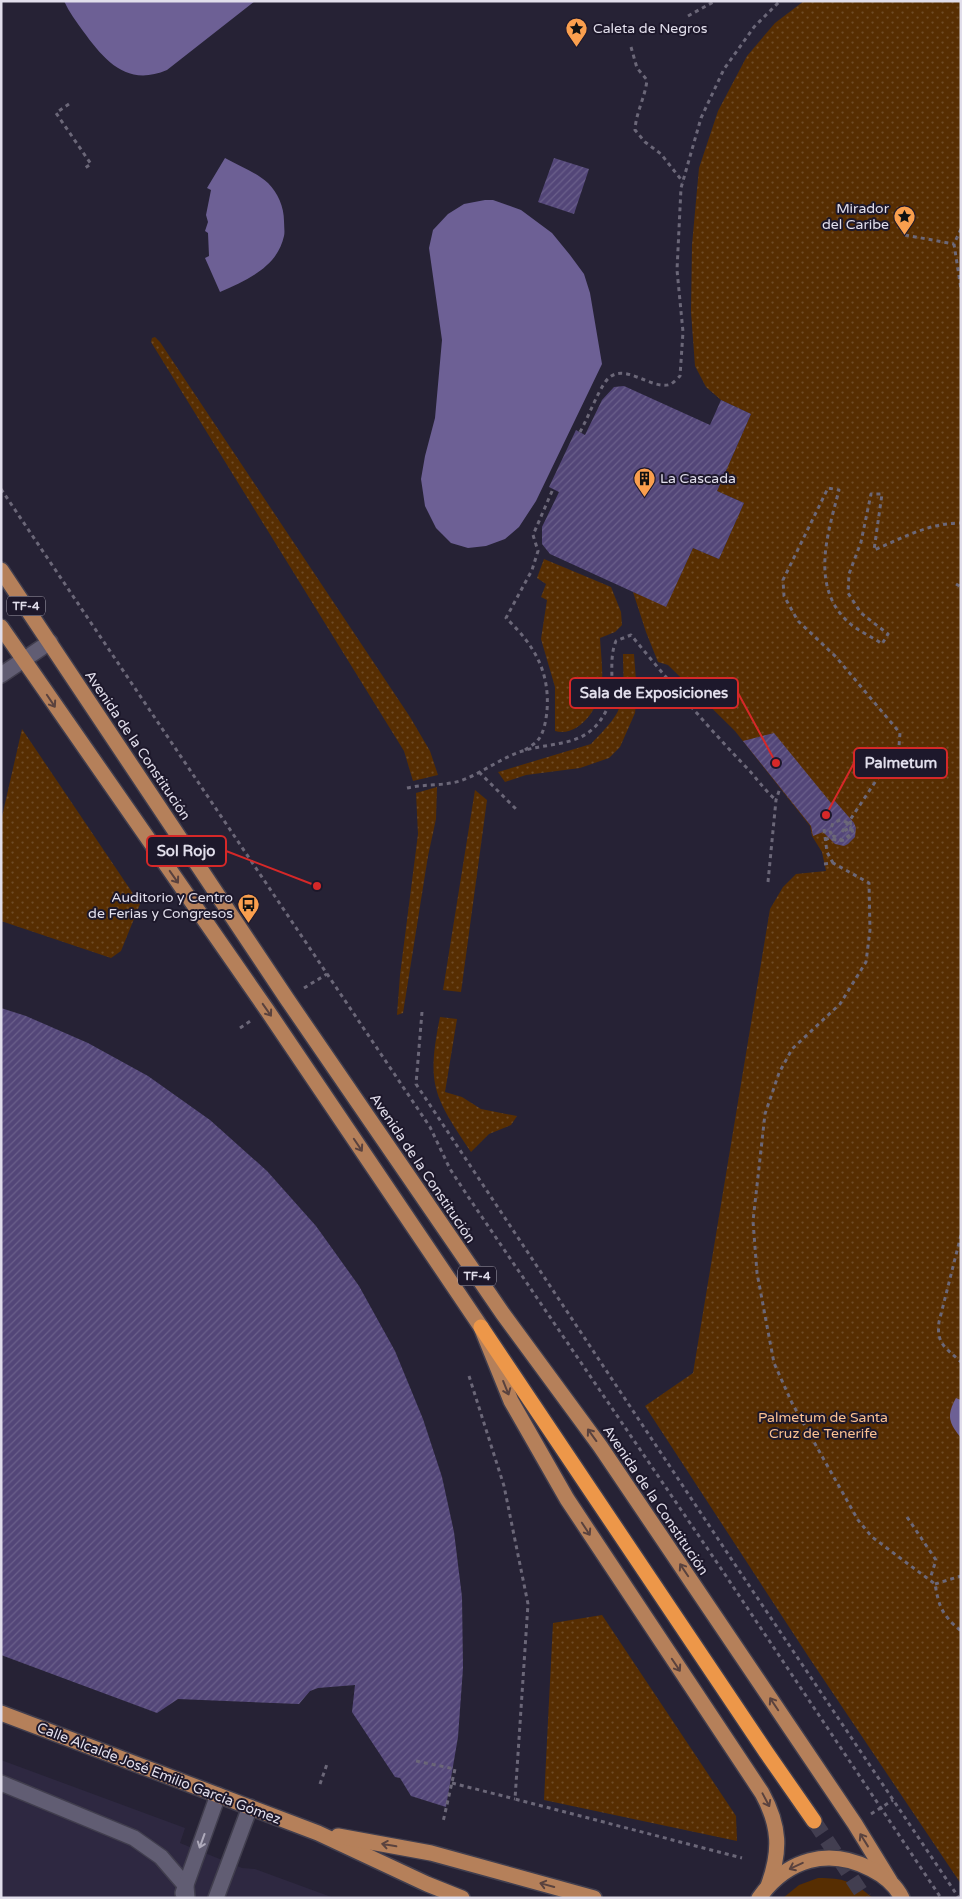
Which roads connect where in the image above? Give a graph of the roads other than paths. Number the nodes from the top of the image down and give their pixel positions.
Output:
1 (1, 570) edge
2 (1, 627) edge
3 (50, 642) junction
4 (24, 660) junction
5 (1, 675) edge
6 (481, 1327) junction
7 (1, 1713) edge
8 (1, 1783) edge
9 (218, 1795) junction
10 (250, 1807) junction
11 (814, 1821) tunnel mouth
12 (318, 1833) junction
13 (890, 1881) junction
14 (764, 1892) edge
15 (185, 1894) edge
16 (216, 1898) edge
17 (462, 1898) edge
18 (594, 1898) edge
19 (902, 1898) edge

1 - 3 main road, Avenida de la Constitución / TF-4
2 - 4 main road, TF-4
3 - 4 street
13 -> 3 main road, Avenida de la Constitución / TF-4
4 - 5 street
4 -> 6 main road, TF-4
6 - 11 highway, TF-4
6 -> 14 main road
7 - 9 main road, Calle Alcalde José Emilio García Gómez
8 - 15 street
9 - 10 main road, Calle Alcalde José Emilio García Gómez
9 -> 15 street
10 - 12 main road, Calle Alcalde José Emilio García Gómez
10 - 16 street
12 - 17 main road, Calle Alcalde José Emilio García Gómez
18 -> 12 main road, Calle Alcalde José Emilio García Gómez
13 -> 14 main road
13 - 19 main road, TF-4

